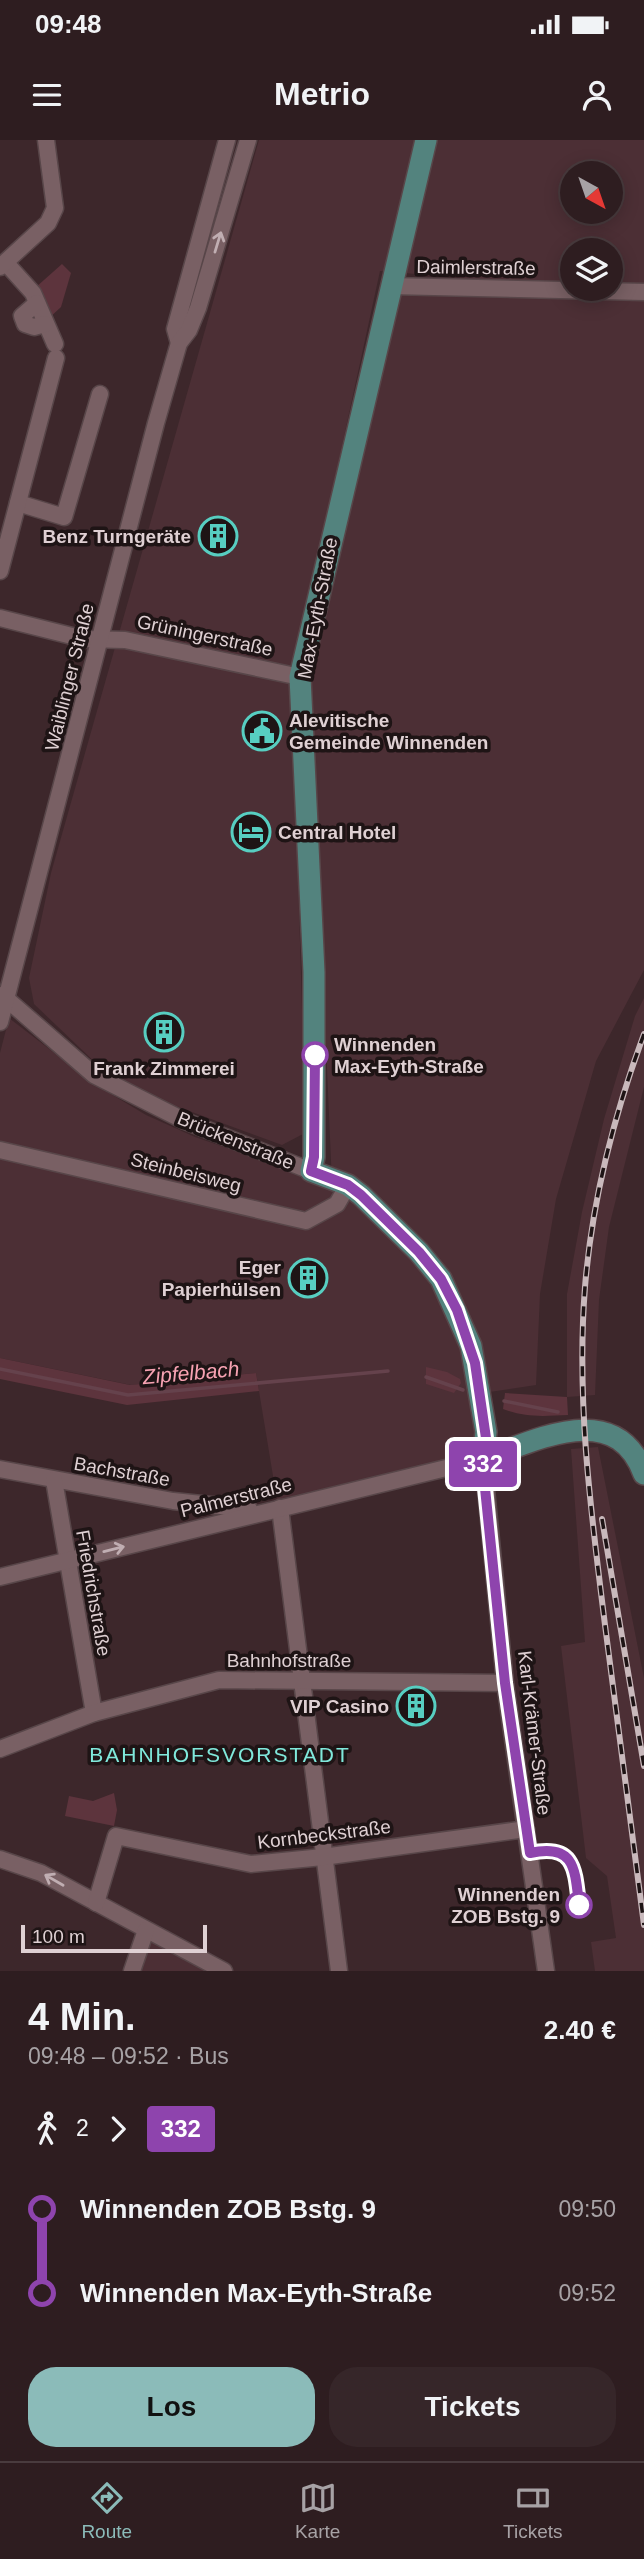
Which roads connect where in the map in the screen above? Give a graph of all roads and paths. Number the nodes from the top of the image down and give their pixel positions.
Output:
1 (46, 140) edge
2 (228, 140) edge
3 (248, 140) edge
4 (426, 140) edge
5 (3, 265) edge
6 (390, 286) junction
7 (644, 292) edge
8 (178, 343) junction
9 (100, 394) dead end
10 (18, 503) junction
11 (0, 572) edge
12 (0, 618) edge
13 (100, 640) junction
14 (300, 677) junction
15 (3, 996) edge
16 (0, 1022) edge
17 (0, 1150) edge
18 (311, 1171) junction
19 (348, 1185) junction
20 (482, 1459) junction
21 (0, 1469) edge
22 (644, 1474) edge
23 (54, 1480) junction
24 (280, 1508) junction
25 (66, 1560) junction
26 (0, 1577) edge
27 (301, 1682) junction
28 (505, 1683) junction
29 (94, 1713) junction
30 (0, 1749) edge
31 (526, 1829) junction
32 (323, 1857) junction
33 (0, 1859) edge
34 (96, 1903) junction
35 (146, 1930) junction
36 (132, 1971) edge
37 (224, 1971) edge
38 (339, 1971) edge
39 (546, 1971) edge

1 - 5 street
2 - 8 street, Waiblinger Straße
8 -> 3 street, Waiblinger Straße
4 - 6 main road, Max-Eyth-Straße
5 - 10 street
6 - 7 street, Daimlerstraße
6 - 14 main road, Max-Eyth-Straße
8 - 13 street, Waiblinger Straße
9 - 10 street
10 - 11 street
12 - 13 street, Grüningerstraße
13 - 14 street, Grüningerstraße
13 - 15 street, Waiblinger Straße
14 - 18 main road, Max-Eyth-Straße
15 - 16 street, Waiblinger Straße
15 - 18 street, Brückenstraße
17 - 19 street, Steinbeisweg
18 - 19 main road, Brückenstraße
19 - 20 main road, Brückenstraße
20 - 22 main road
20 - 24 street, Palmerstraße
20 - 28 street, Karl-Krämer-Straße
21 - 23 street, Bachstraße
23 - 24 street, Bachstraße
23 - 25 street, Friedrichstraße
25 -> 24 street, Palmerstraße
24 - 27 street
25 - 26 street, Palmerstraße
25 - 29 street, Friedrichstraße
27 - 28 street, Bahnhofstraße
27 - 29 street, Bahnhofstraße
27 - 32 street
28 - 31 street, Karl-Krämer-Straße
29 - 30 street, Bahnhofstraße
31 - 32 street, Kornbeckstraße
31 - 39 street, Karl-Krämer-Straße
32 - 34 street, Kornbeckstraße
32 - 38 street
34 -> 33 street
34 - 35 street
35 - 36 street
35 - 37 street

